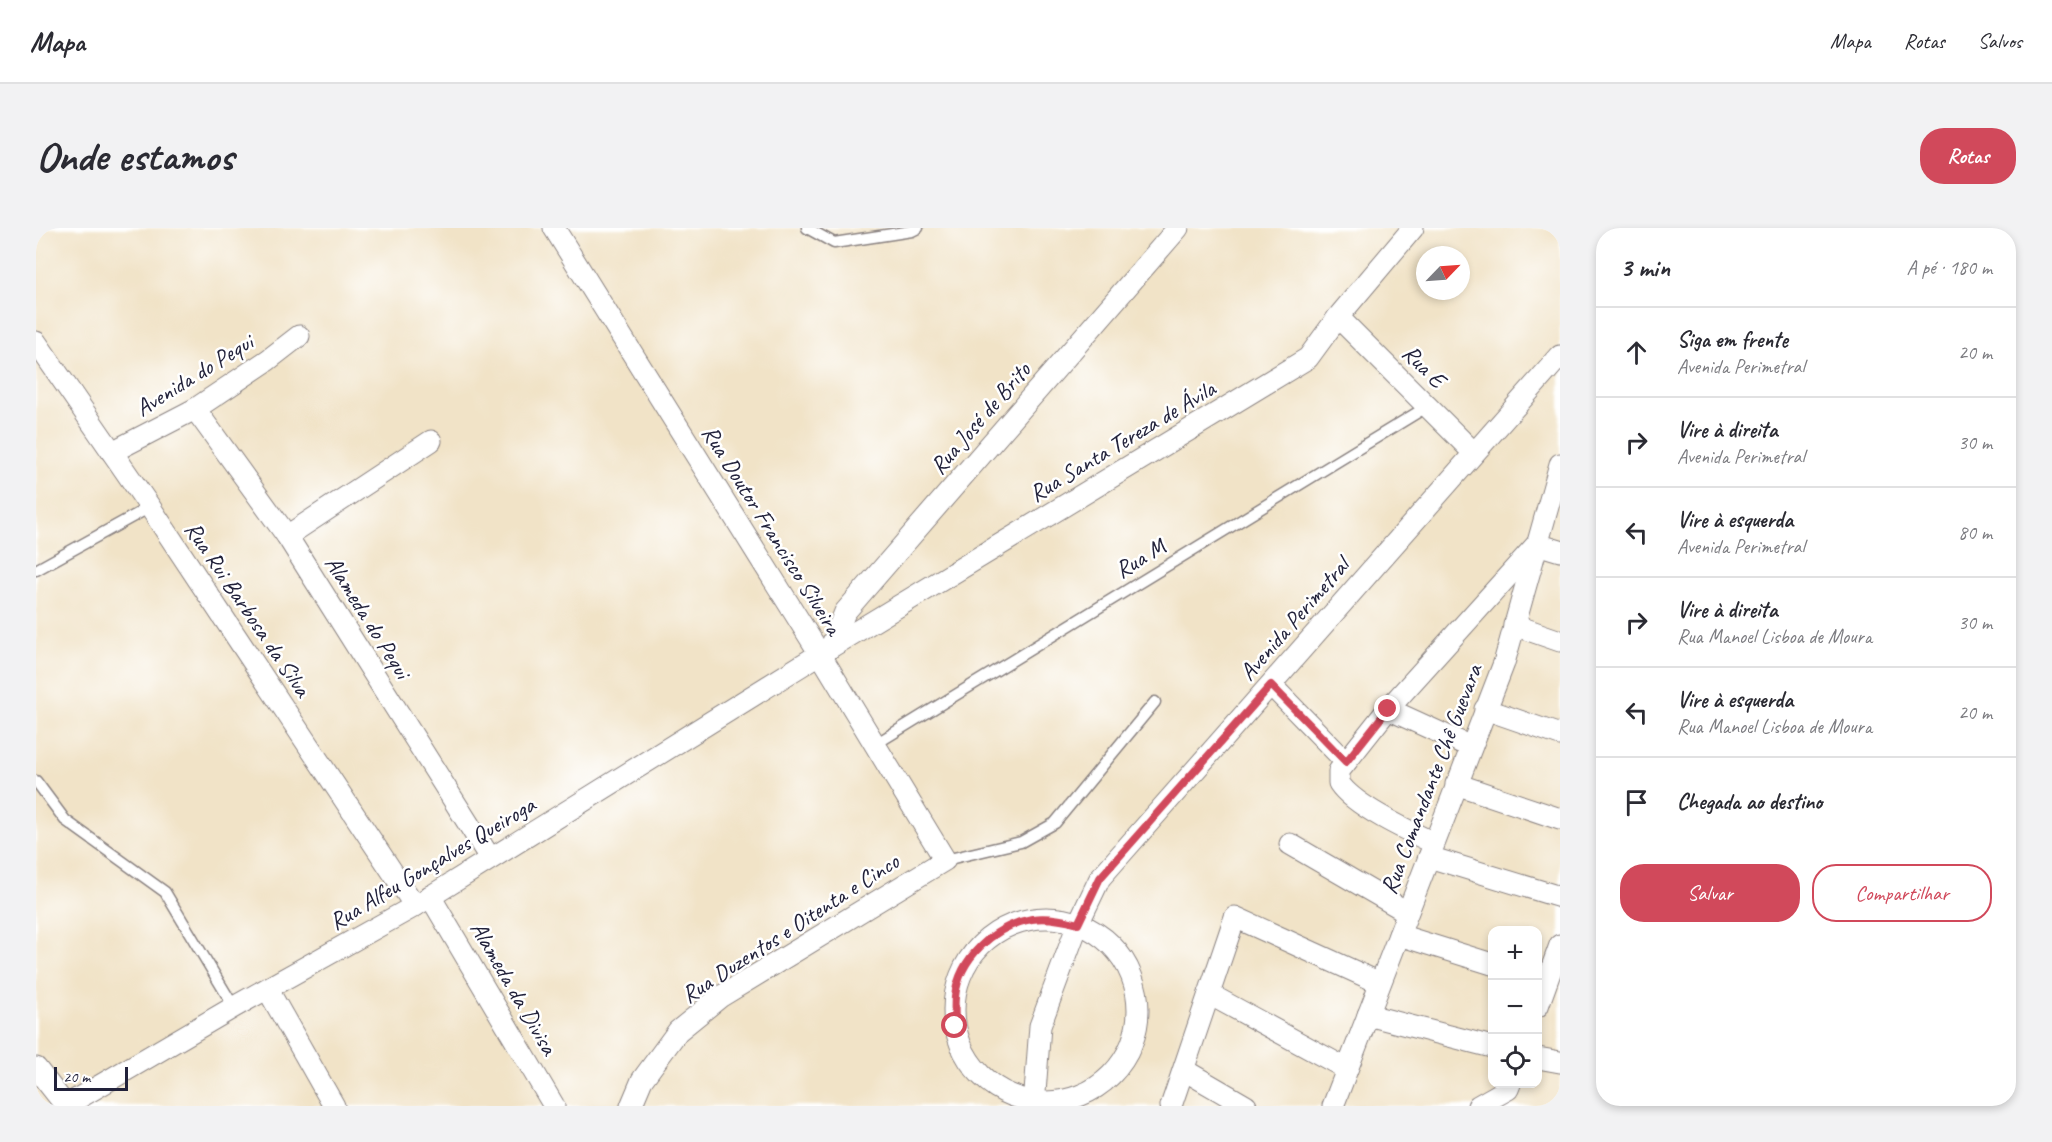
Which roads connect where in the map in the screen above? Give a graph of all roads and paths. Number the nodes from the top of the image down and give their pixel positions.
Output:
1 (554, 228) edge
2 (807, 228) edge
3 (918, 228) edge
4 (1178, 228) edge
5 (1413, 228) edge
6 (1338, 317) junction
7 (299, 336) dead end
8 (36, 342) edge
9 (1560, 356) edge
10 (1428, 406) junction
11 (195, 409) junction
12 (431, 441) dead end
13 (112, 452) junction
14 (1473, 453) junction
15 (1560, 464) edge
16 (150, 507) junction
17 (287, 536) junction
18 (1537, 544) junction
19 (1560, 551) edge
20 (36, 570) edge
21 (1514, 625) junction
22 (1560, 641) edge
23 (825, 651) junction
24 (1271, 685) junction
25 (1155, 702) dead end
26 (1388, 709) junction
27 (1485, 709) junction
28 (1560, 735) edge
29 (874, 745) junction
30 (1471, 747) junction
31 (1342, 769) junction
32 (36, 781) edge
33 (1456, 784) junction
34 (1560, 819) edge
35 (1290, 844) dead end
36 (1431, 850) junction
37 (490, 858) junction
38 (945, 860) junction
39 (1560, 897) edge
40 (423, 901) junction
41 (1407, 912) junction
42 (1078, 924) junction
43 (1399, 935) junction
44 (1560, 945) edge
45 (1488, 963) edge
46 (1542, 980) edge
47 (1380, 983) junction
48 (268, 990) junction
49 (1209, 994) junction
50 (234, 1007) junction
51 (1368, 1015) junction
52 (1488, 1046) edge
53 (1542, 1059) edge
54 (1560, 1062) edge
55 (36, 1068) edge
56 (1347, 1069) junction
57 (1184, 1070) junction
58 (1508, 1088) edge
59 (1034, 1104) edge
60 (66, 1106) edge
61 (334, 1106) edge
62 (554, 1106) edge
63 (631, 1106) edge
64 (1171, 1106) edge
65 (1246, 1106) edge
66 (1333, 1106) edge
67 (1478, 1106) edge

1 - 23 street, Rua Doutor Francisco Silveira
2 - 3 lane
4 - 23 street, Rua José de Brito
5 - 6 street, Rua Santa Tereza de Ávila
6 - 10 street, Rua E
6 - 23 street, Rua Santa Tereza de Ávila
7 - 11 street, Avenida do Pequi
8 - 13 street, Rua Rui Barbosa da Silva
9 - 14 street, Avenida Perimetral
10 - 14 street, Rua E
10 - 29 lane, Rua M
11 - 13 street, Avenida do Pequi
11 - 17 street, Alameda do Pequi
12 - 17 street
13 - 16 street, Rua Rui Barbosa da Silva
14 - 24 street, Avenida Perimetral
15 - 18 street, Rua Comandante Chê Guevara
16 - 20 lane
16 - 40 street, Rua Rui Barbosa da Silva
17 - 37 street, Alameda do Pequi
18 - 19 street
18 - 21 street, Rua Comandante Chê Guevara
18 - 26 street
21 - 22 street
21 - 27 street, Rua Comandante Chê Guevara
23 - 29 street, Rua Doutor Francisco Silveira
23 - 37 street, Rua Alfeu Gonçalves Queiroga
24 - 31 street
24 - 42 street, Avenida Perimetral
25 - 38 lane
26 - 30 street
26 - 31 street
27 - 28 street
27 - 30 street, Rua Comandante Chê Guevara
29 - 38 street, Rua Doutor Francisco Silveira
30 - 33 street, Rua Comandante Chê Guevara
31 - 36 street
32 - 50 lane
33 - 34 street
33 - 36 street, Rua Comandante Chê Guevara
35 - 41 street
36 - 39 street
36 - 41 street, Rua Comandante Chê Guevara
37 - 40 street, Rua Alfeu Gonçalves Queiroga
38 - 63 street, Rua Duzentos e Oitenta e Cinco
40 - 48 street, Rua Alfeu Gonçalves Queiroga
40 - 62 street, Alameda da Divisa
41 - 43 street, Rua Comandante Chê Guevara
42 - 59 street, Avenida Perimetral
42 - 59 street
42 - 59 street
43 - 45 street
43 - 47 street, Rua Comandante Chê Guevara
44 - 46 street
47 - 49 street
47 - 51 street, Rua Comandante Chê Guevara
48 - 50 street, Rua Alfeu Gonçalves Queiroga
48 - 61 street
49 - 56 street
49 - 57 street
50 - 60 street, Rua Alfeu Gonçalves Queiroga
51 - 52 street
51 - 56 street, Rua Comandante Chê Guevara
53 - 54 street
55 - 60 street
56 - 66 street, Rua Comandante Chê Guevara
57 - 64 street
57 - 65 street
58 - 67 street

